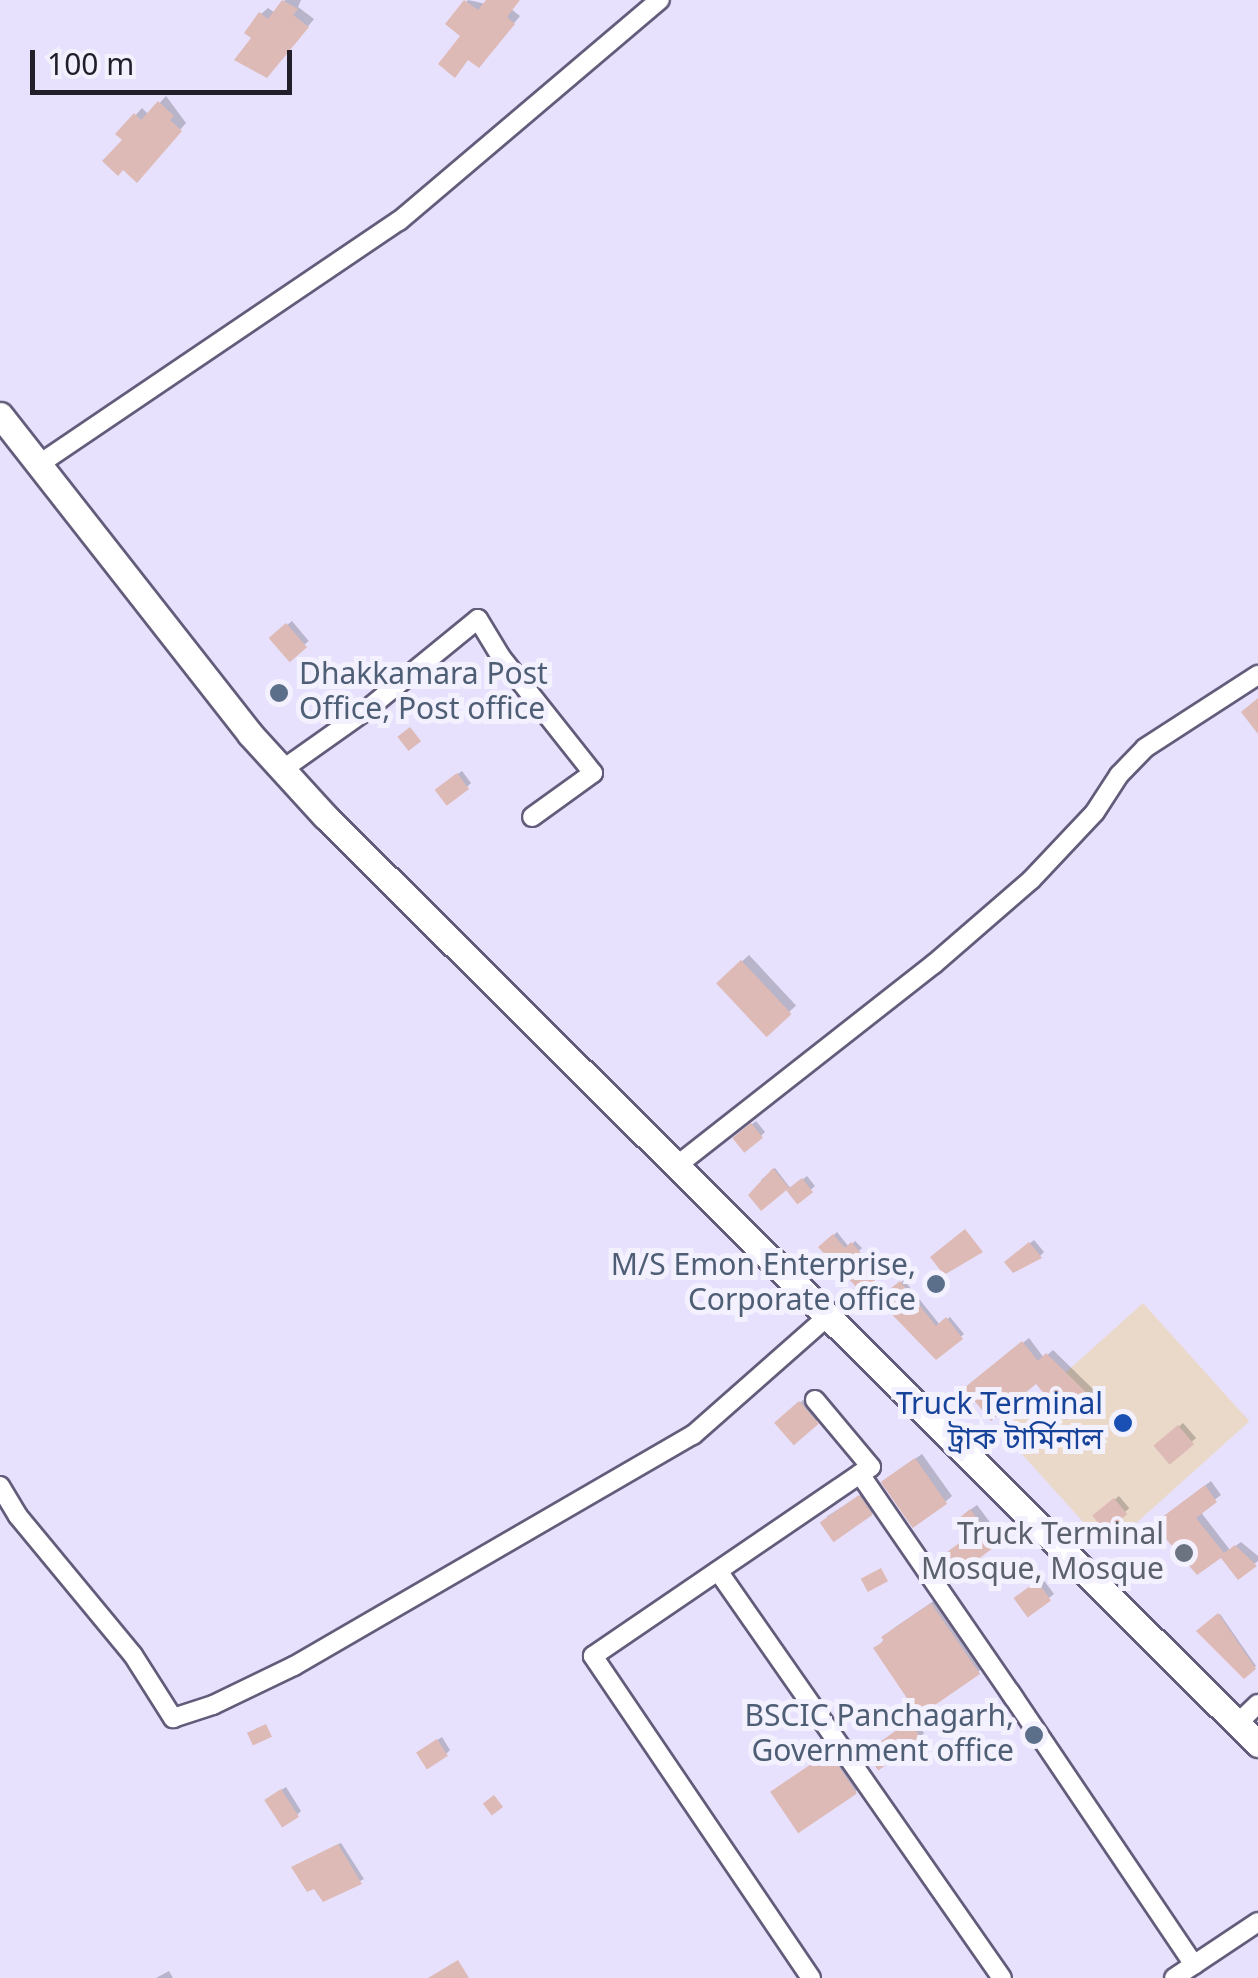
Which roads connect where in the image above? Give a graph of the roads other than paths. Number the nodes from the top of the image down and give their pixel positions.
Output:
1 (660, 0) edge
2 (0, 415) edge
3 (38, 465) junction
4 (1258, 675) edge
5 (282, 770) junction
6 (532, 817) dead end
7 (675, 1167) junction
8 (827, 1317) junction
9 (815, 1400) dead end
10 (860, 1474) junction
11 (0, 1486) edge
12 (718, 1571) junction
13 (1258, 1704) edge
14 (1237, 1724) junction
15 (1258, 1744) edge
16 (1258, 1922) edge
17 (1194, 1964) junction
18 (812, 1978) edge
19 (1002, 1978) edge
20 (1174, 1978) edge

1 - 3 street
2 - 3 highway
3 - 5 highway
4 - 7 street
5 - 6 street
5 - 7 highway
7 - 8 highway
8 - 11 street
8 - 14 highway
9 - 10 street
10 - 12 street
10 - 17 street
12 - 18 street
12 - 19 street
13 - 14 street
14 - 15 highway
16 - 17 street
17 - 20 street

